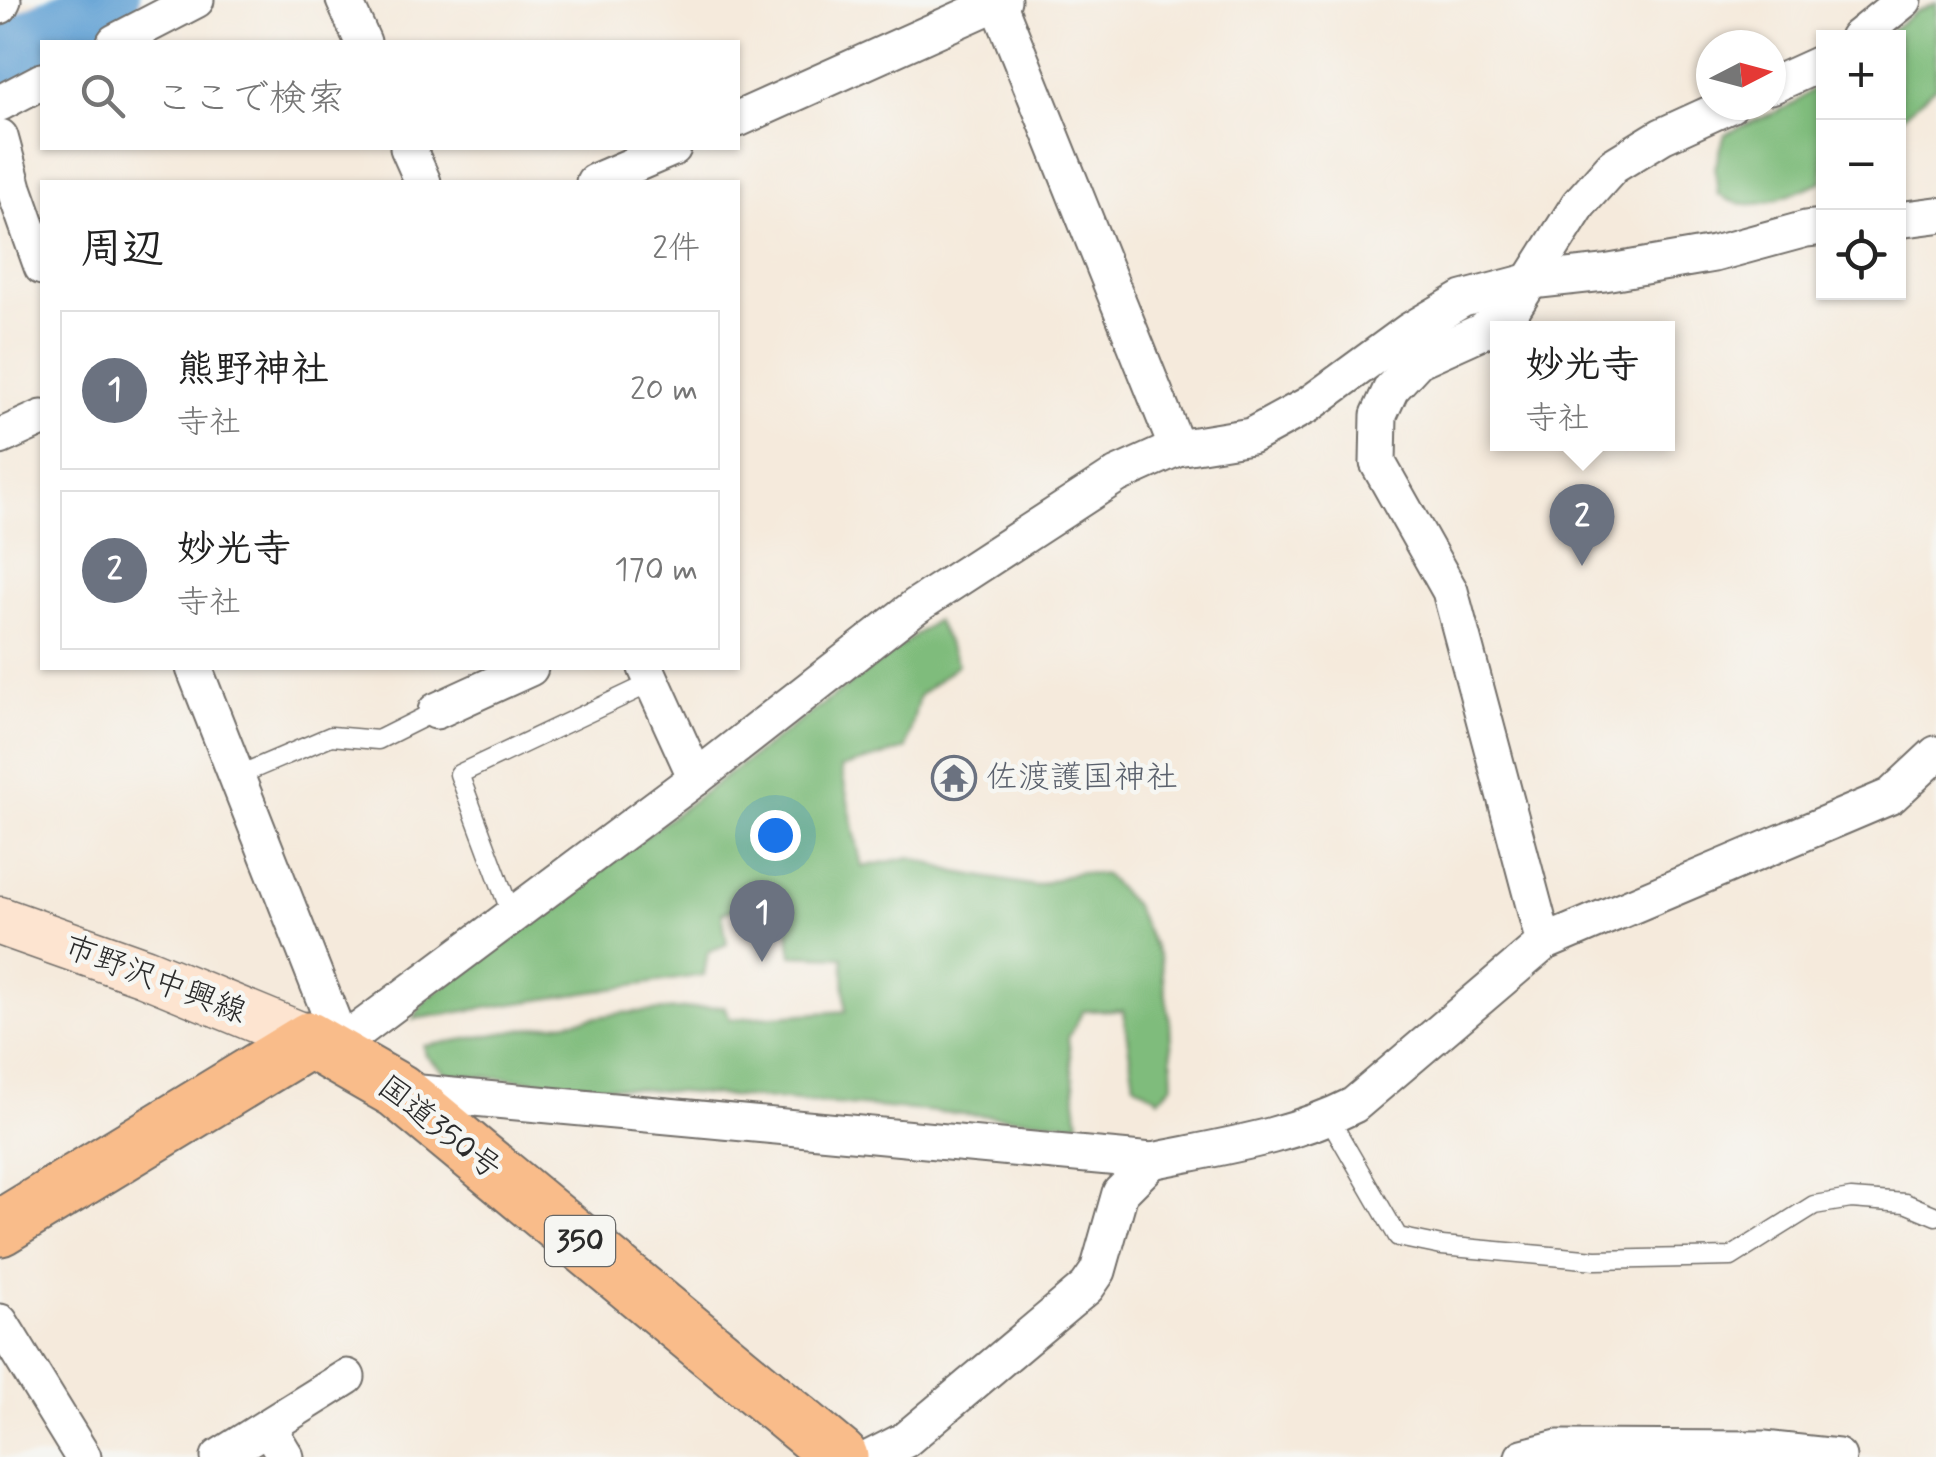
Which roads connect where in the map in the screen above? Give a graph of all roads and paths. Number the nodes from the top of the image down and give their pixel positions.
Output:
1 (196, 0) edge
2 (344, 0) edge
3 (1904, 0) edge
4 (999, 1) edge
5 (1867, 30) edge
6 (120, 40) edge
7 (362, 40) edge
8 (1816, 66) edge
9 (1786, 79) edge
10 (40, 82) edge
11 (0, 103) edge
12 (740, 117) edge
13 (1697, 120) edge
14 (0, 137) edge
15 (409, 150) edge
16 (667, 150) edge
17 (422, 180) edge
18 (599, 180) edge
19 (1936, 216) edge
20 (1906, 219) edge
21 (1816, 229) edge
22 (40, 260) edge
23 (1530, 282) junction
24 (1498, 321) edge
25 (1490, 326) edge
26 (40, 419) edge
27 (0, 437) edge
28 (1178, 448) junction
29 (195, 670) edge
30 (526, 670) edge
31 (650, 675) edge
32 (436, 711) joint
33 (1936, 754) edge
34 (237, 776) junction
35 (696, 778) junction
36 (512, 916) junction
37 (0, 921) edge
38 (1544, 943) junction
39 (309, 1040) junction
40 (398, 1091) junction
41 (1329, 1118) junction
42 (1152, 1161) junction
43 (1936, 1216) edge
44 (0, 1228) edge
45 (0, 1322) edge
46 (347, 1377) dead end
47 (268, 1427) junction
48 (83, 1457) edge
49 (220, 1457) edge
50 (286, 1457) edge
51 (840, 1457) edge
52 (872, 1457) edge
53 (1523, 1457) edge
54 (1838, 1457) edge

1 - 6 street
2 - 7 street
3 - 5 street
4 - 12 street
4 - 28 street
8 - 9 street
10 - 11 street
13 - 23 street
14 - 22 street
15 - 17 street
16 - 18 street
19 - 20 street
21 - 23 street
23 - 24 street
23 - 28 street
25 - 38 street
26 - 27 street
28 - 35 street
29 - 34 street
30 - 32 street
31 - 35 street
31 - 36 lane
32 - 34 lane
33 - 38 street
34 - 39 street
35 - 36 street
36 - 39 street
37 - 39 main road, 市野沢中興線
38 - 41 street
39 - 40 highway, 国道350号 / 350
39 - 44 highway
40 - 42 street
40 - 51 highway, 国道350号 / 350
41 - 42 street
41 - 43 lane
42 - 52 street
45 - 48 street
46 - 47 street
47 - 49 street
47 - 50 street
53 - 54 street

